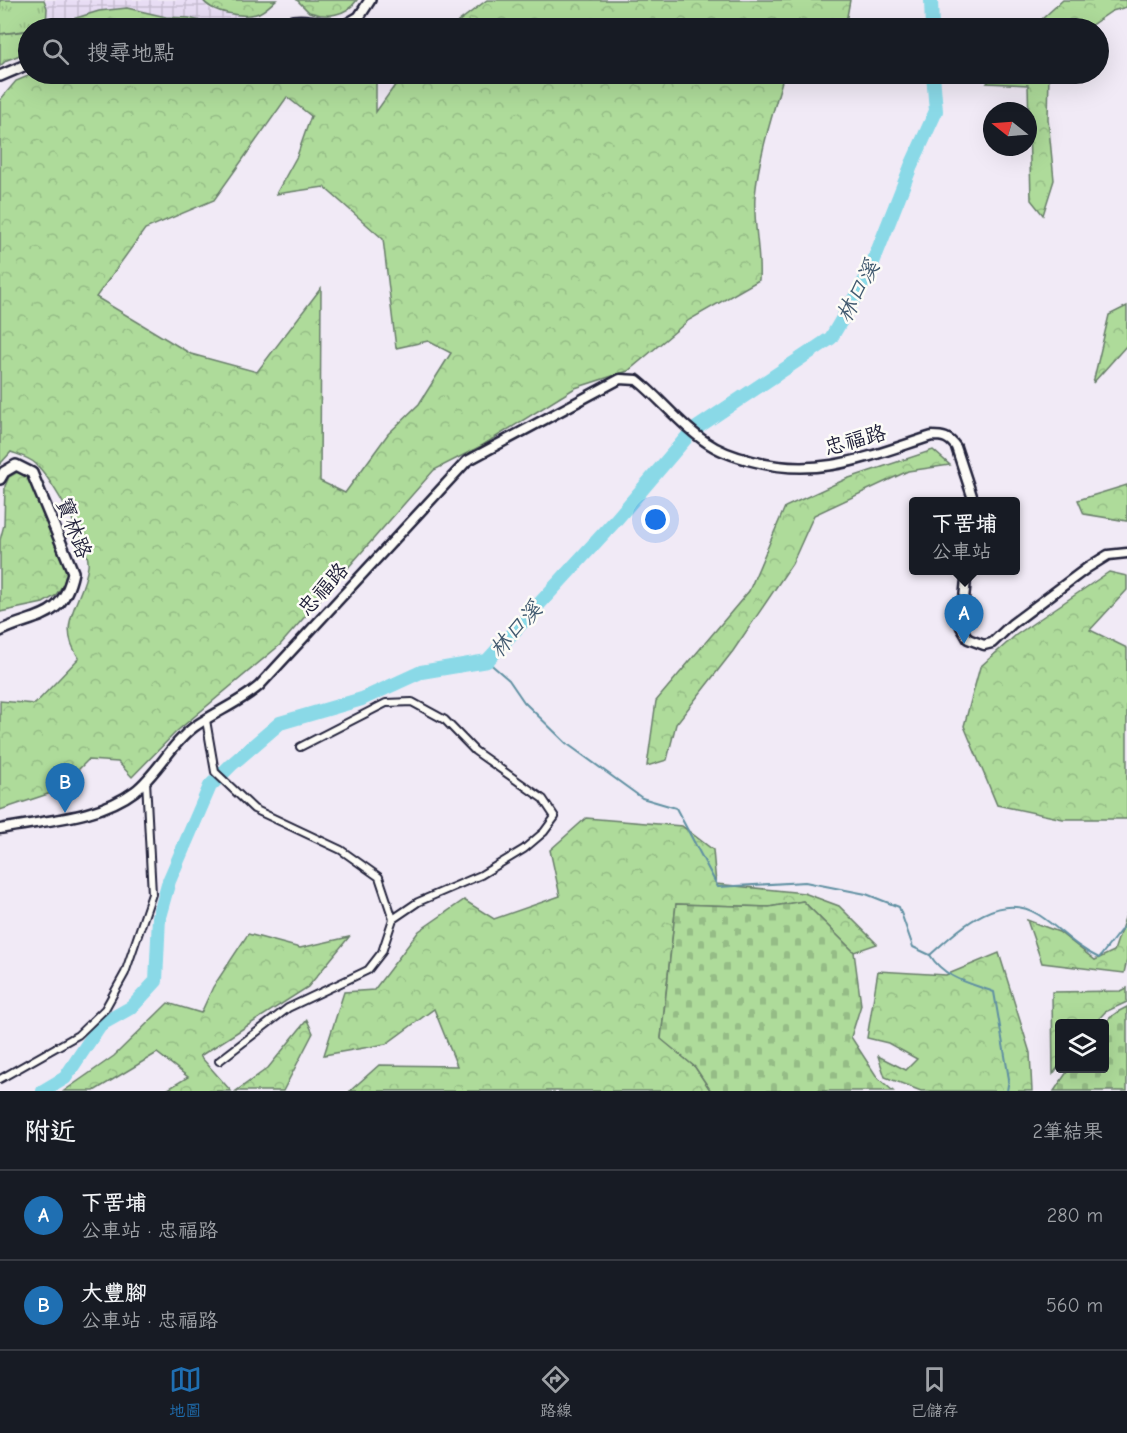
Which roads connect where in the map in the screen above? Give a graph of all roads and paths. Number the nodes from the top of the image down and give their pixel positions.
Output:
1 (370, 0) edge
2 (358, 18) edge
3 (18, 68) edge
4 (0, 76) edge
5 (0, 479) edge
6 (973, 497) edge
7 (1127, 553) edge
8 (966, 575) edge
9 (0, 631) edge
10 (206, 720) junction
11 (300, 747) dead end
12 (146, 780) junction
13 (0, 830) edge
14 (393, 919) junction
15 (219, 1061) dead end
16 (0, 1079) edge

1 - 2 main road
3 - 4 main road
5 - 9 main road, 寶林路
6 - 10 street, 忠福路
7 - 8 street
10 - 12 street, 忠福路
10 - 14 street
11 - 14 street
12 - 13 street, 忠福路
12 - 16 street
14 - 15 street

